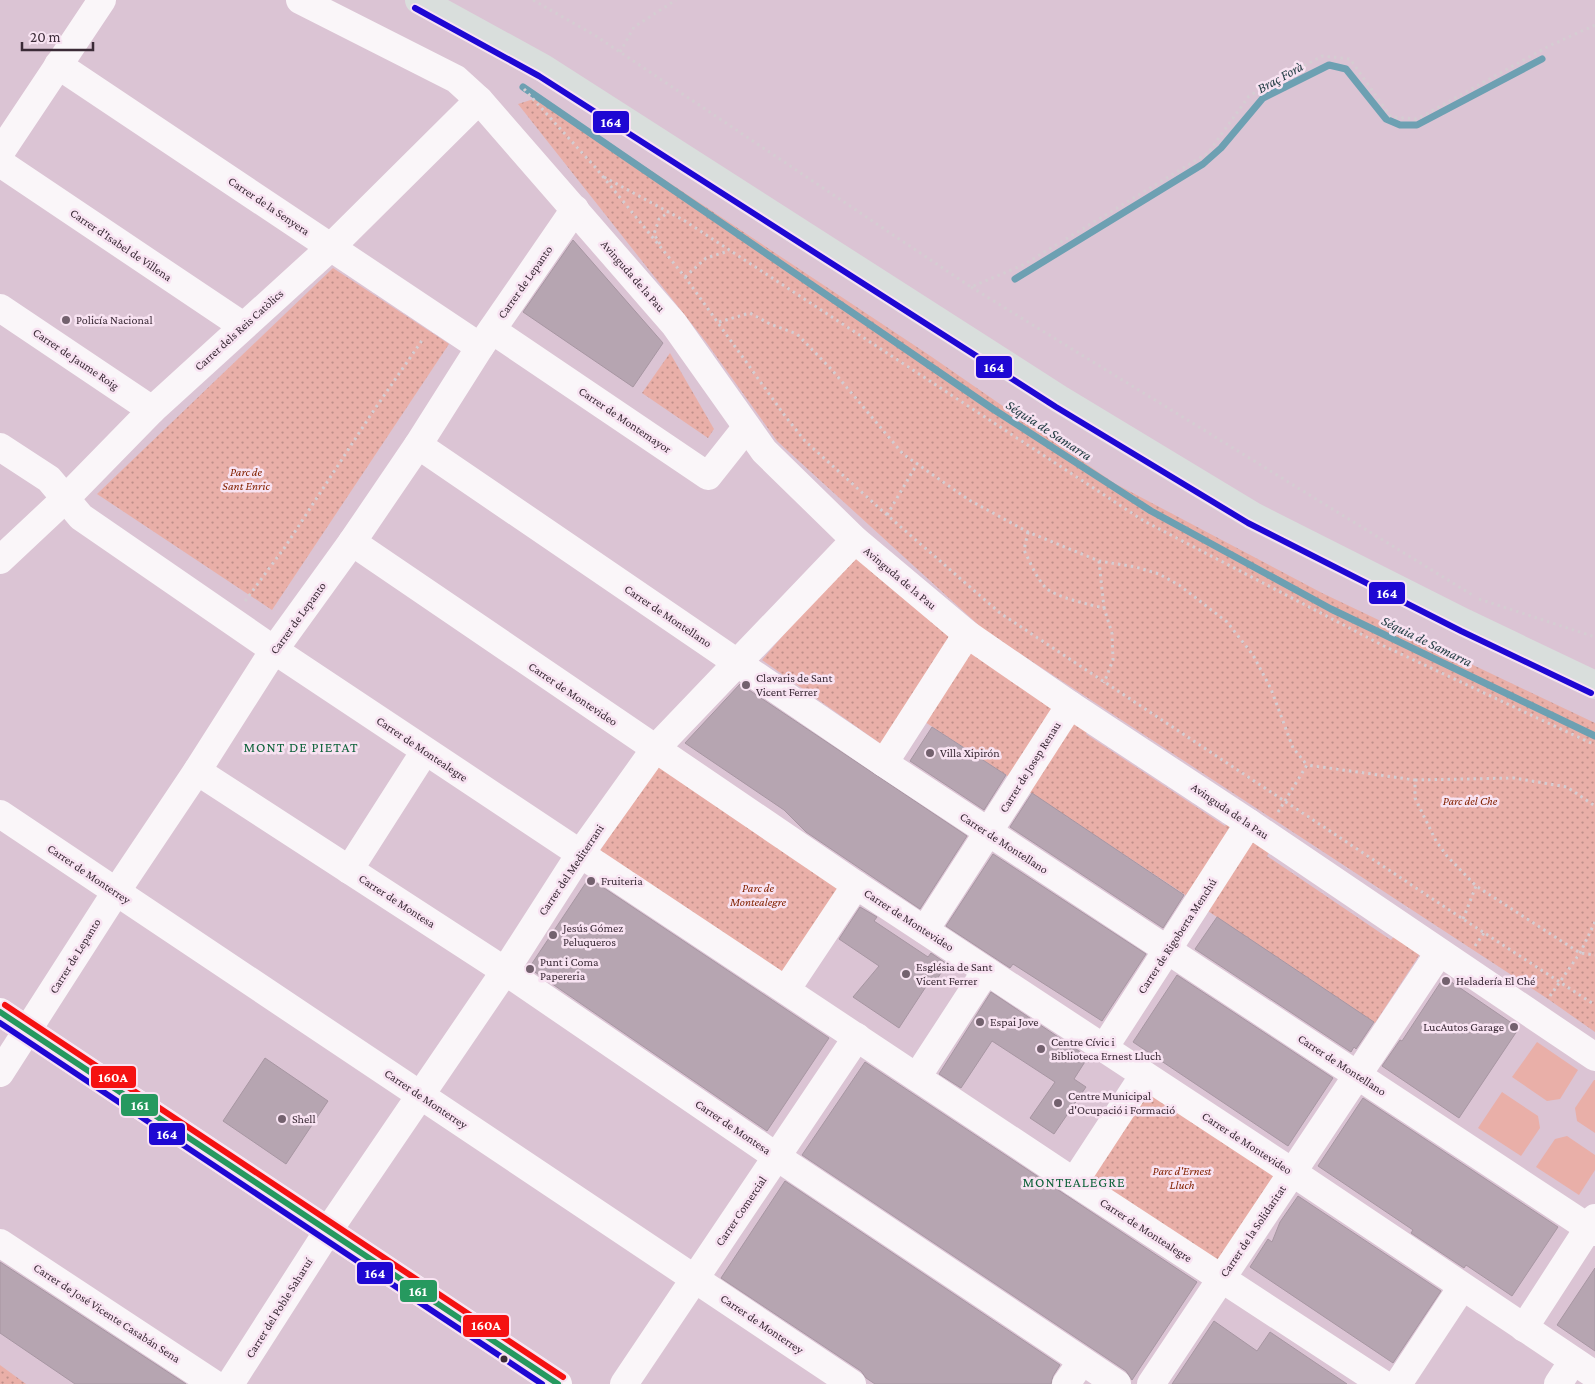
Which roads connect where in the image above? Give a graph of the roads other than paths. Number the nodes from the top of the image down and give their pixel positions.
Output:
1 (102, 0) edge
2 (300, 0) edge
3 (419, 0) edge
4 (58, 65) junction
5 (479, 100) junction
6 (0, 153) edge
7 (0, 163) edge
8 (575, 209) junction
9 (331, 247) junction
10 (0, 308) edge
11 (243, 326) junction
12 (486, 338) junction
13 (152, 410) junction
14 (746, 428) junction
15 (418, 445) junction
16 (0, 447) edge
17 (65, 498) junction
18 (855, 540) junction
19 (352, 542) junction
20 (0, 560) edge
21 (967, 634) junction
22 (274, 650) junction
23 (738, 664) junction
24 (1595, 685) edge
25 (1070, 704) junction
26 (655, 750) junction
27 (425, 751) junction
28 (884, 764) junction
29 (197, 771) junction
30 (0, 814) edge
31 (1257, 829) junction
32 (988, 833) junction
33 (580, 854) junction
34 (348, 870) junction
35 (856, 885) junction
36 (116, 892) junction
37 (925, 930) junction
38 (1168, 950) junction
39 (1439, 953) junction
40 (505, 971) junction
41 (986, 971) junction
42 (786, 990) junction
43 (0, 1012) edge
44 (28, 1031) junction
45 (857, 1037) junction
46 (1104, 1048) junction
47 (1595, 1057) edge
48 (0, 1073) edge
49 (1144, 1075) junction
50 (1358, 1076) junction
51 (917, 1077) junction
52 (421, 1095) junction
53 (777, 1157) junction
54 (1292, 1172) junction
55 (1074, 1182) junction
56 (1593, 1226) edge
57 (328, 1231) junction
58 (0, 1243) edge
59 (695, 1279) junction
60 (1221, 1279) junction
61 (1462, 1287) junction
62 (1524, 1328) junction
63 (1082, 1360) junction
64 (1584, 1368) edge
65 (214, 1384) edge
66 (230, 1384) edge
67 (558, 1384) edge
68 (624, 1384) edge
69 (852, 1384) edge
70 (1066, 1384) edge
71 (1117, 1384) edge
72 (1151, 1384) edge
73 (1383, 1384) edge
74 (1398, 1384) edge
75 (1558, 1384) edge

1 - 4 street
2 - 5 street, Avinguda de la Pau
3 - 24 main road
4 - 6 street
4 - 9 street, Carrer de la Senyera
5 - 8 street, Avinguda de la Pau
5 - 9 street, Carrer dels Reis Catòlics
7 - 11 street, Carrer d'Isabel de Villena
8 - 12 street, Carrer de Lepanto
8 - 14 street, Avinguda de la Pau
9 - 11 street, Carrer dels Reis Catòlics
9 - 12 street, Carrer de la Senyera
10 - 13 street, Carrer de Jaume Roig
11 - 13 street, Carrer dels Reis Catòlics
12 - 14 street, Carrer de Montemayor
12 - 15 street, Carrer de Lepanto
13 - 17 street, Carrer dels Reis Catòlics
14 - 18 street, Avinguda de la Pau
15 - 19 street, Carrer de Lepanto
15 - 23 street, Carrer de Montellano
16 - 17 street, Carrer de Montealegre
17 - 20 street, Carrer dels Reis Catòlics
17 - 22 street, Carrer de Montealegre
18 - 21 street, Avinguda de la Pau
18 - 23 street, Carrer del Mediterrani
19 - 22 street, Carrer de Lepanto
19 - 26 street, Carrer de Montevideo
21 - 25 street, Avinguda de la Pau
21 - 28 street
22 - 27 street, Carrer de Montealegre
22 - 29 street, Carrer de Lepanto
23 - 26 street, Carrer del Mediterrani
23 - 28 street, Carrer de Montellano
25 - 31 street, Avinguda de la Pau
25 - 32 street, Carrer de Josep Renau
26 - 33 street, Carrer del Mediterrani
26 - 35 street, Carrer de Montevideo
27 - 33 street, Carrer de Montealegre
27 - 34 street, Carrer de Montesa
28 - 32 street, Carrer de Montellano
29 - 34 street, Carrer de Montesa
29 - 36 street, Carrer de Lepanto
30 - 36 street, Carrer de Monterrey
31 - 38 street, Carrer de Rigoberta Menchú
31 - 39 street, Avinguda de la Pau
32 - 37 street, Carrer de Josep Renau
32 - 38 street, Carrer de Montellano
33 - 40 street, Carrer del Mediterrani
33 - 42 street, Carrer de Montealegre
34 - 40 street, Carrer de Montesa
35 - 37 street, Carrer de Montevideo
35 - 42 street
36 - 44 street, Carrer de Lepanto
36 - 52 street, Carrer de Monterrey
37 - 41 street, Carrer de Montevideo
38 - 46 street, Carrer de Rigoberta Menchú
38 - 50 street, Carrer de Montellano
39 - 47 street, Avinguda de la Pau
39 - 50 street, Carrer de la Solidaritat
40 - 52 street, Carrer del Mediterrani
40 - 53 street, Carrer de Montesa
41 - 46 street, Carrer de Montevideo
41 - 51 street
42 - 45 street, Carrer de Montealegre
43 - 44 street
44 - 48 street, Carrer de Lepanto
44 - 57 street
45 - 51 street, Carrer de Montealegre
45 - 53 street, Carrer Comercial
46 - 49 street, Carrer de Montevideo
49 - 54 street, Carrer de Montevideo
49 - 55 street
50 - 54 street, Carrer de la Solidaritat
50 - 56 street, Carrer de Montellano
51 - 55 street, Carrer de Montealegre
52 - 57 street, Carrer del Mediterrani
52 - 59 street, Carrer de Monterrey
53 - 59 street, Carrer Comercial
53 - 63 street, Carrer de Montesa
54 - 60 street, Carrer de la Solidaritat
54 - 61 street, Carrer de Montevideo
55 - 60 street, Carrer de Montealegre
56 - 62 street
57 - 66 street, Carrer del Poble Saharuí
57 - 67 street
58 - 65 street, Carrer de José Vicente Casabán Sena
59 - 68 street, Carrer Comercial
59 - 69 street, Carrer de Monterrey
60 - 72 street, Carrer de la Solidaritat
60 - 73 street, Carrer de Montealegre
61 - 62 street, Carrer de Montevideo
61 - 74 street
62 - 64 street, Carrer de Montevideo
63 - 70 street
63 - 71 street, Carrer de Montesa
64 - 75 street

